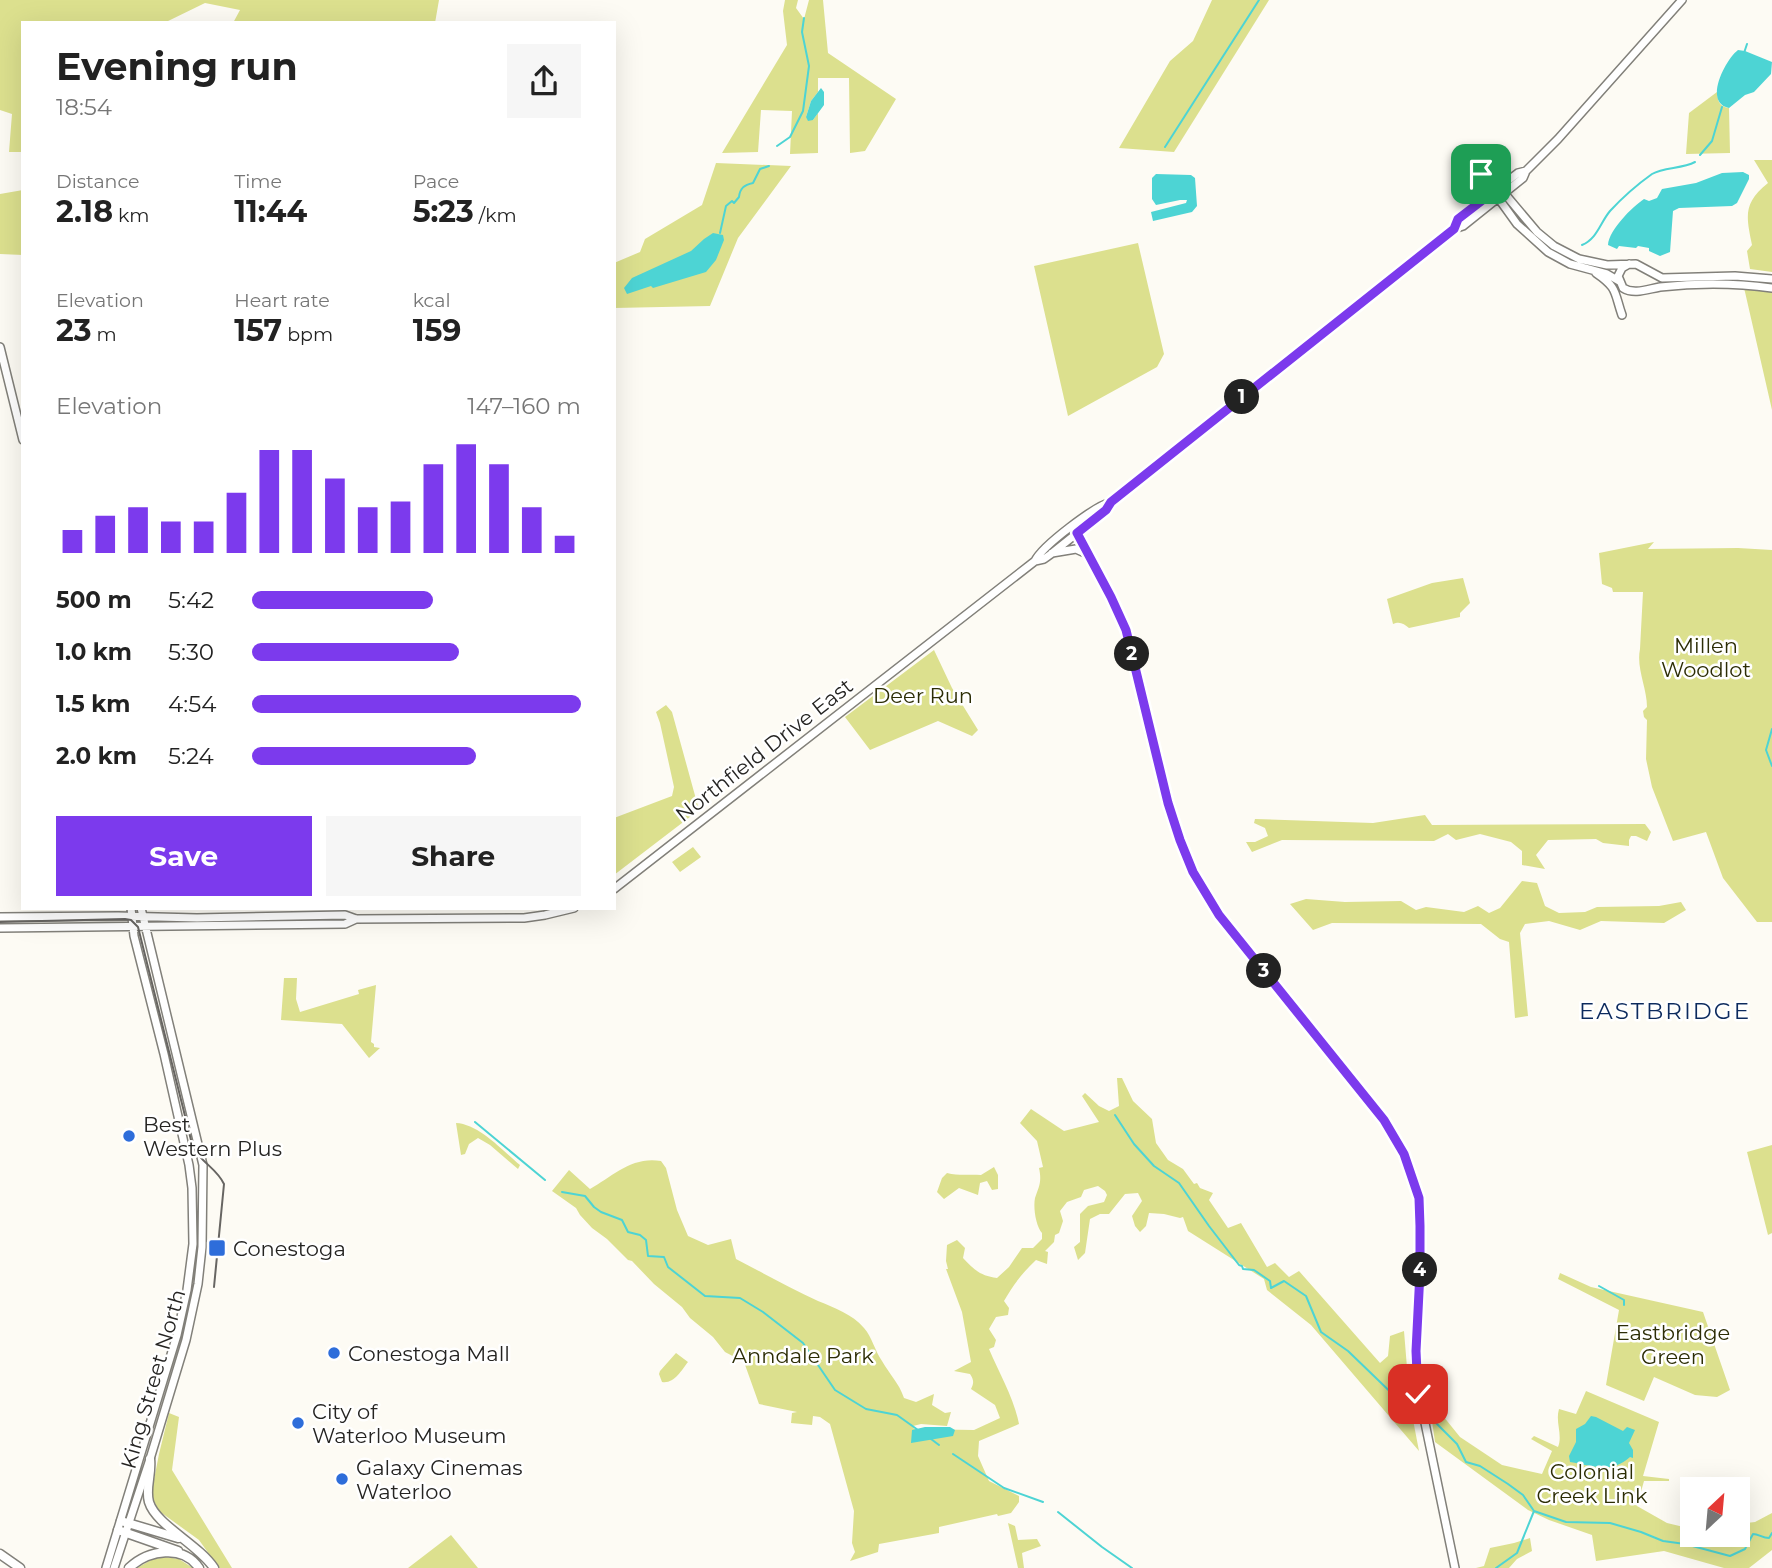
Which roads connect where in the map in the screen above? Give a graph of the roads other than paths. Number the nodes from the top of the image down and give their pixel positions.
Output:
1 (1682, 0) edge
2 (1499, 192) junction
3 (1630, 263) junction
4 (1590, 269) junction
5 (1645, 270) junction
6 (1772, 279) edge
7 (1619, 281) junction
8 (1772, 288) edge
9 (1640, 290) junction
10 (1622, 315) dead end
11 (0, 346) edge
12 (21, 432) edge
13 (1075, 529) junction
14 (1051, 554) junction
15 (1088, 554) junction
16 (1035, 561) junction
17 (616, 887) edge
18 (567, 910) edge
19 (131, 912) edge
20 (141, 913) edge
21 (0, 917) edge
22 (356, 919) junction
23 (133, 927) junction
24 (145, 927) junction
25 (0, 928) edge
26 (183, 1314) junction
27 (191, 1322) junction
28 (150, 1459) junction
29 (125, 1522) junction
30 (122, 1531) junction
31 (191, 1543) junction
32 (0, 1554) edge
33 (184, 1555) junction
34 (20, 1568) edge
35 (106, 1568) edge
36 (114, 1568) edge
37 (129, 1568) edge
38 (200, 1568) edge
39 (214, 1568) edge
40 (1455, 1568) edge

1 - 2 main road, Northfield Drive East
2 - 3 main road
2 - 4 main road
2 - 13 main road, Northfield Drive East
3 - 5 main road
3 - 7 main road
4 - 7 main road
4 - 10 main road
5 - 6 main road
5 - 9 main road
7 - 9 main road
8 - 9 main road
11 - 12 main road
13 - 14 main road, Northfield Drive East
13 - 15 main road
13 - 16 main road, Northfield Drive East
14 - 15 main road
14 - 16 main road, Northfield Drive East
15 - 40 main road
16 - 17 main road, Northfield Drive East
18 - 22 main road
19 - 20 main road
19 - 21 main road
19 - 23 main road, King Street North
20 - 22 main road
20 - 24 main road, King Street North
22 - 24 main road
23 - 24 main road
23 - 25 main road
23 - 26 main road, King Street North
24 - 27 main road, King Street North
26 - 27 main road
26 - 29 main road, King Street North
27 - 28 main road, King Street North
28 - 29 main road, King Street North
28 - 31 highway
29 - 30 main road, King Street North
29 - 31 highway
30 - 33 highway
30 - 35 main road, King Street North
30 - 36 main road, King Street North
31 - 39 highway
32 - 34 highway
33 - 37 highway
33 - 38 highway

